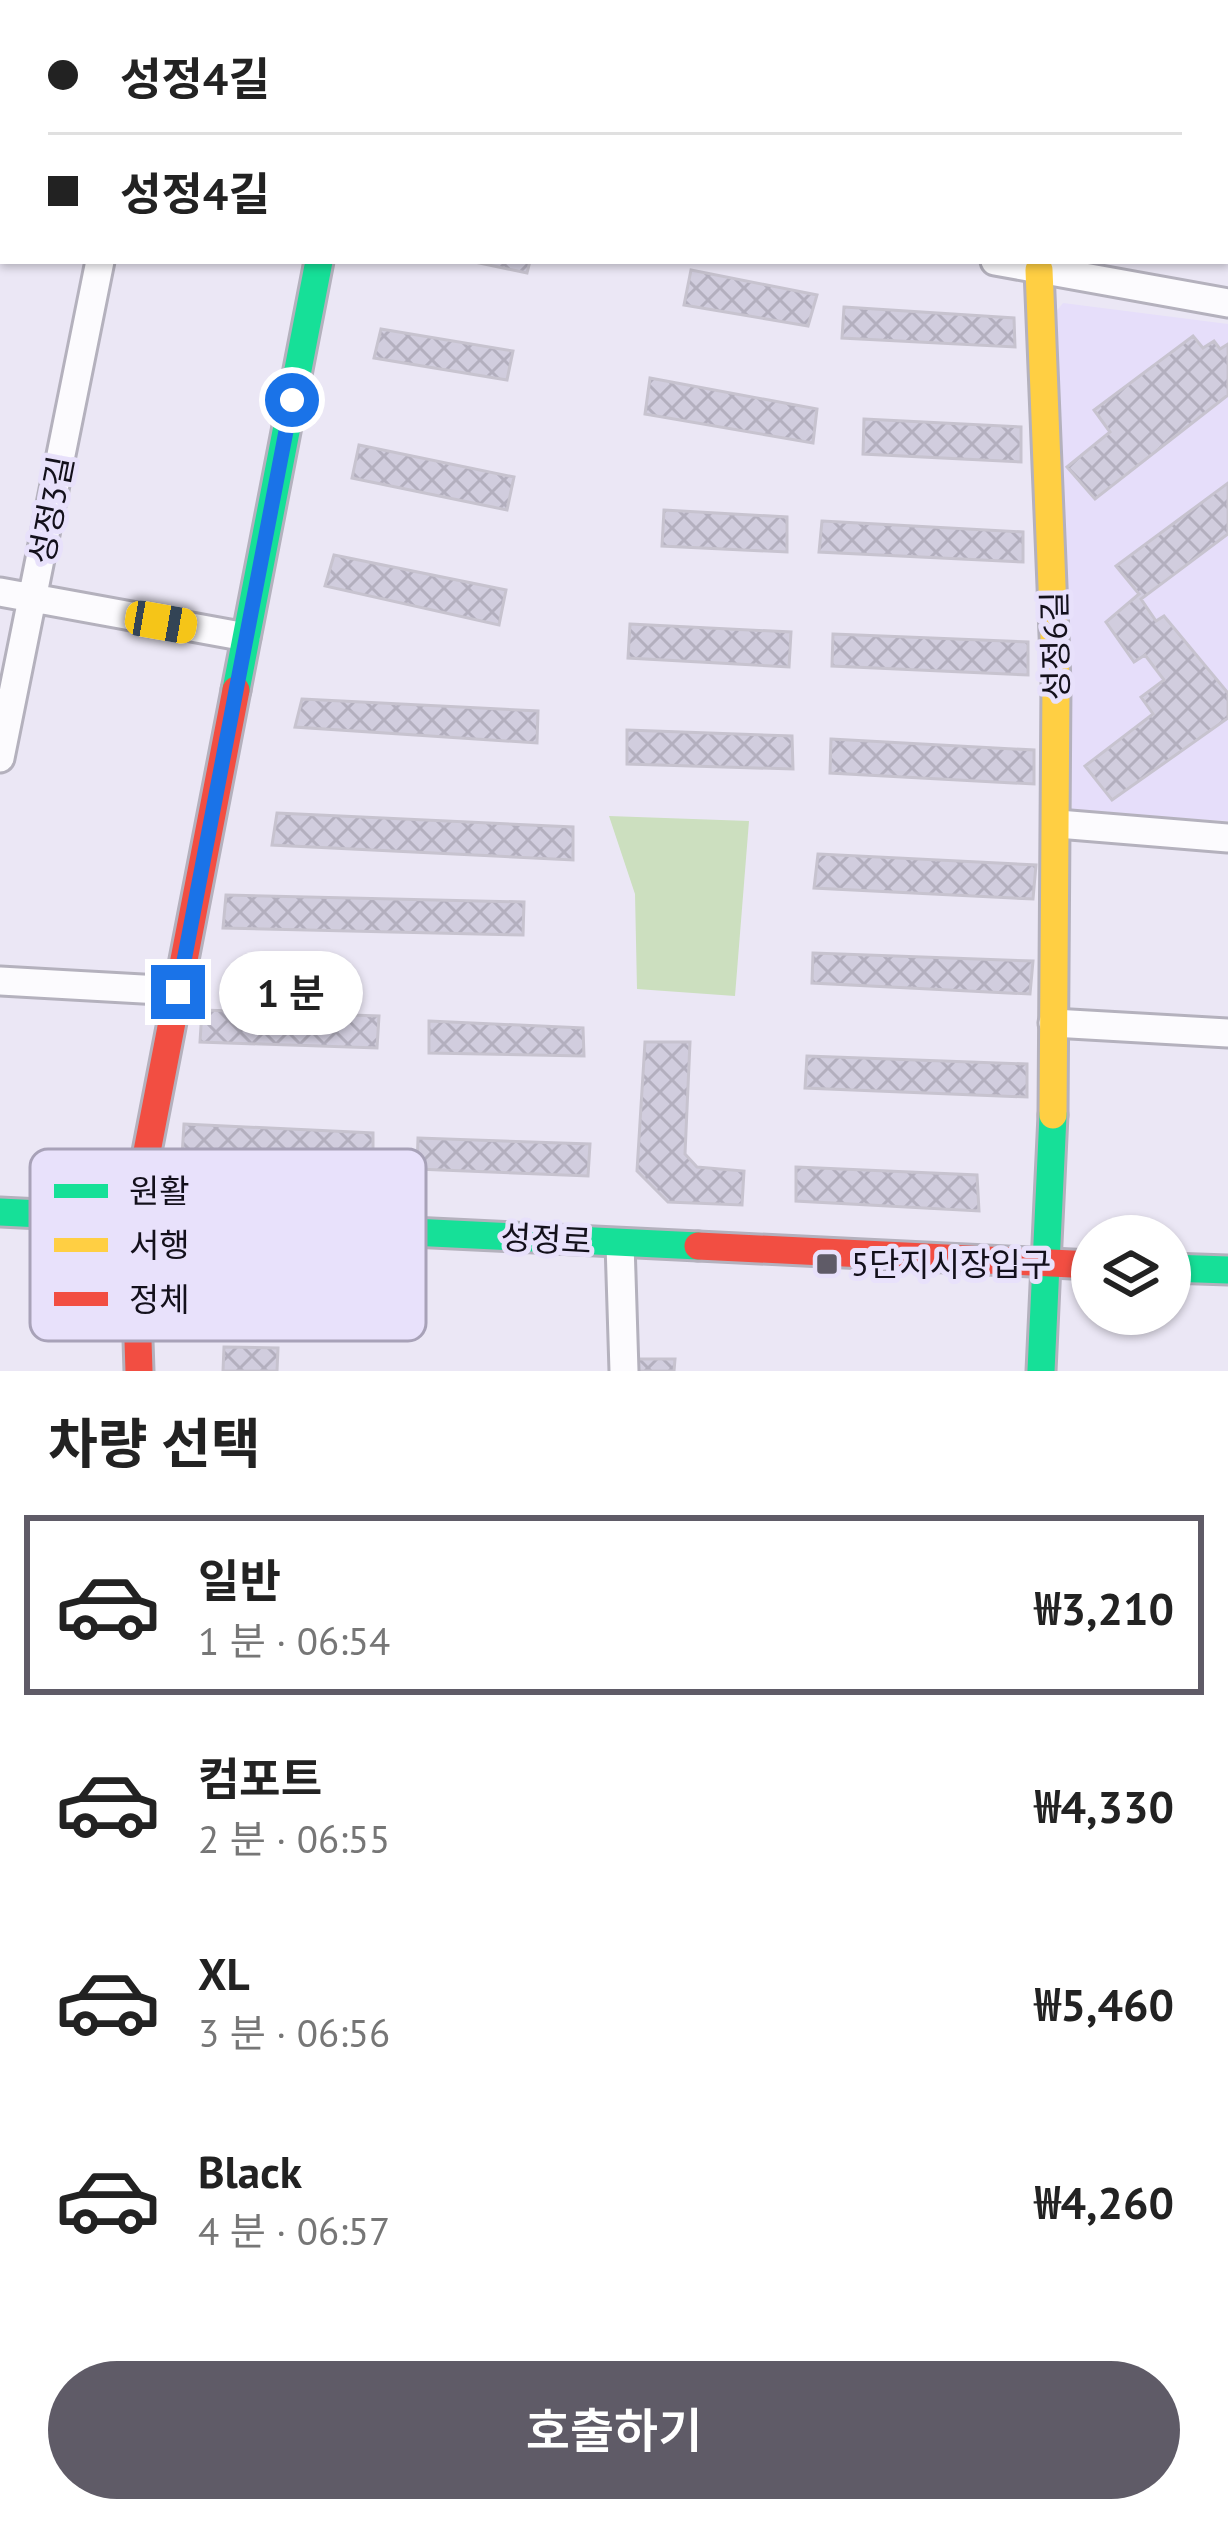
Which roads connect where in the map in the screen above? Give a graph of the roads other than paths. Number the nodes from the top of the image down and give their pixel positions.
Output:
1 (99, 264) edge
2 (318, 264) edge
3 (1010, 264) edge
4 (1039, 270) junction
5 (1228, 303) edge
6 (0, 592) edge
7 (33, 598) junction
8 (246, 637) junction
9 (0, 758) edge
10 (1058, 824) junction
11 (1228, 838) edge
12 (0, 981) edge
13 (178, 992) junction
14 (1054, 1023) junction
15 (1228, 1033) edge
16 (148, 1149) edge
17 (0, 1212) edge
18 (30, 1214) edge
19 (426, 1233) edge
20 (620, 1243) junction
21 (1047, 1264) junction
22 (1071, 1265) edge
23 (1191, 1269) edge
24 (1228, 1270) edge
25 (138, 1341) edge
26 (139, 1371) edge
27 (623, 1371) edge
28 (1041, 1371) edge

1 - 7 street, 성정3길
2 - 8 street
3 - 4 street
4 - 5 street
4 - 10 street, 성정6길
6 - 7 street
7 - 8 street
7 - 9 street, 성정3길
8 - 13 street
10 - 11 street
10 - 14 street, 성정6길
12 - 13 street
13 - 16 street
14 - 15 street
14 - 21 street, 성정6길
17 - 18 street, 성정로
19 - 20 street, 성정로
20 - 21 street, 성정로
20 - 27 street
21 - 22 street, 성정로
21 - 28 street, 성정6길
23 - 24 street
25 - 26 street

